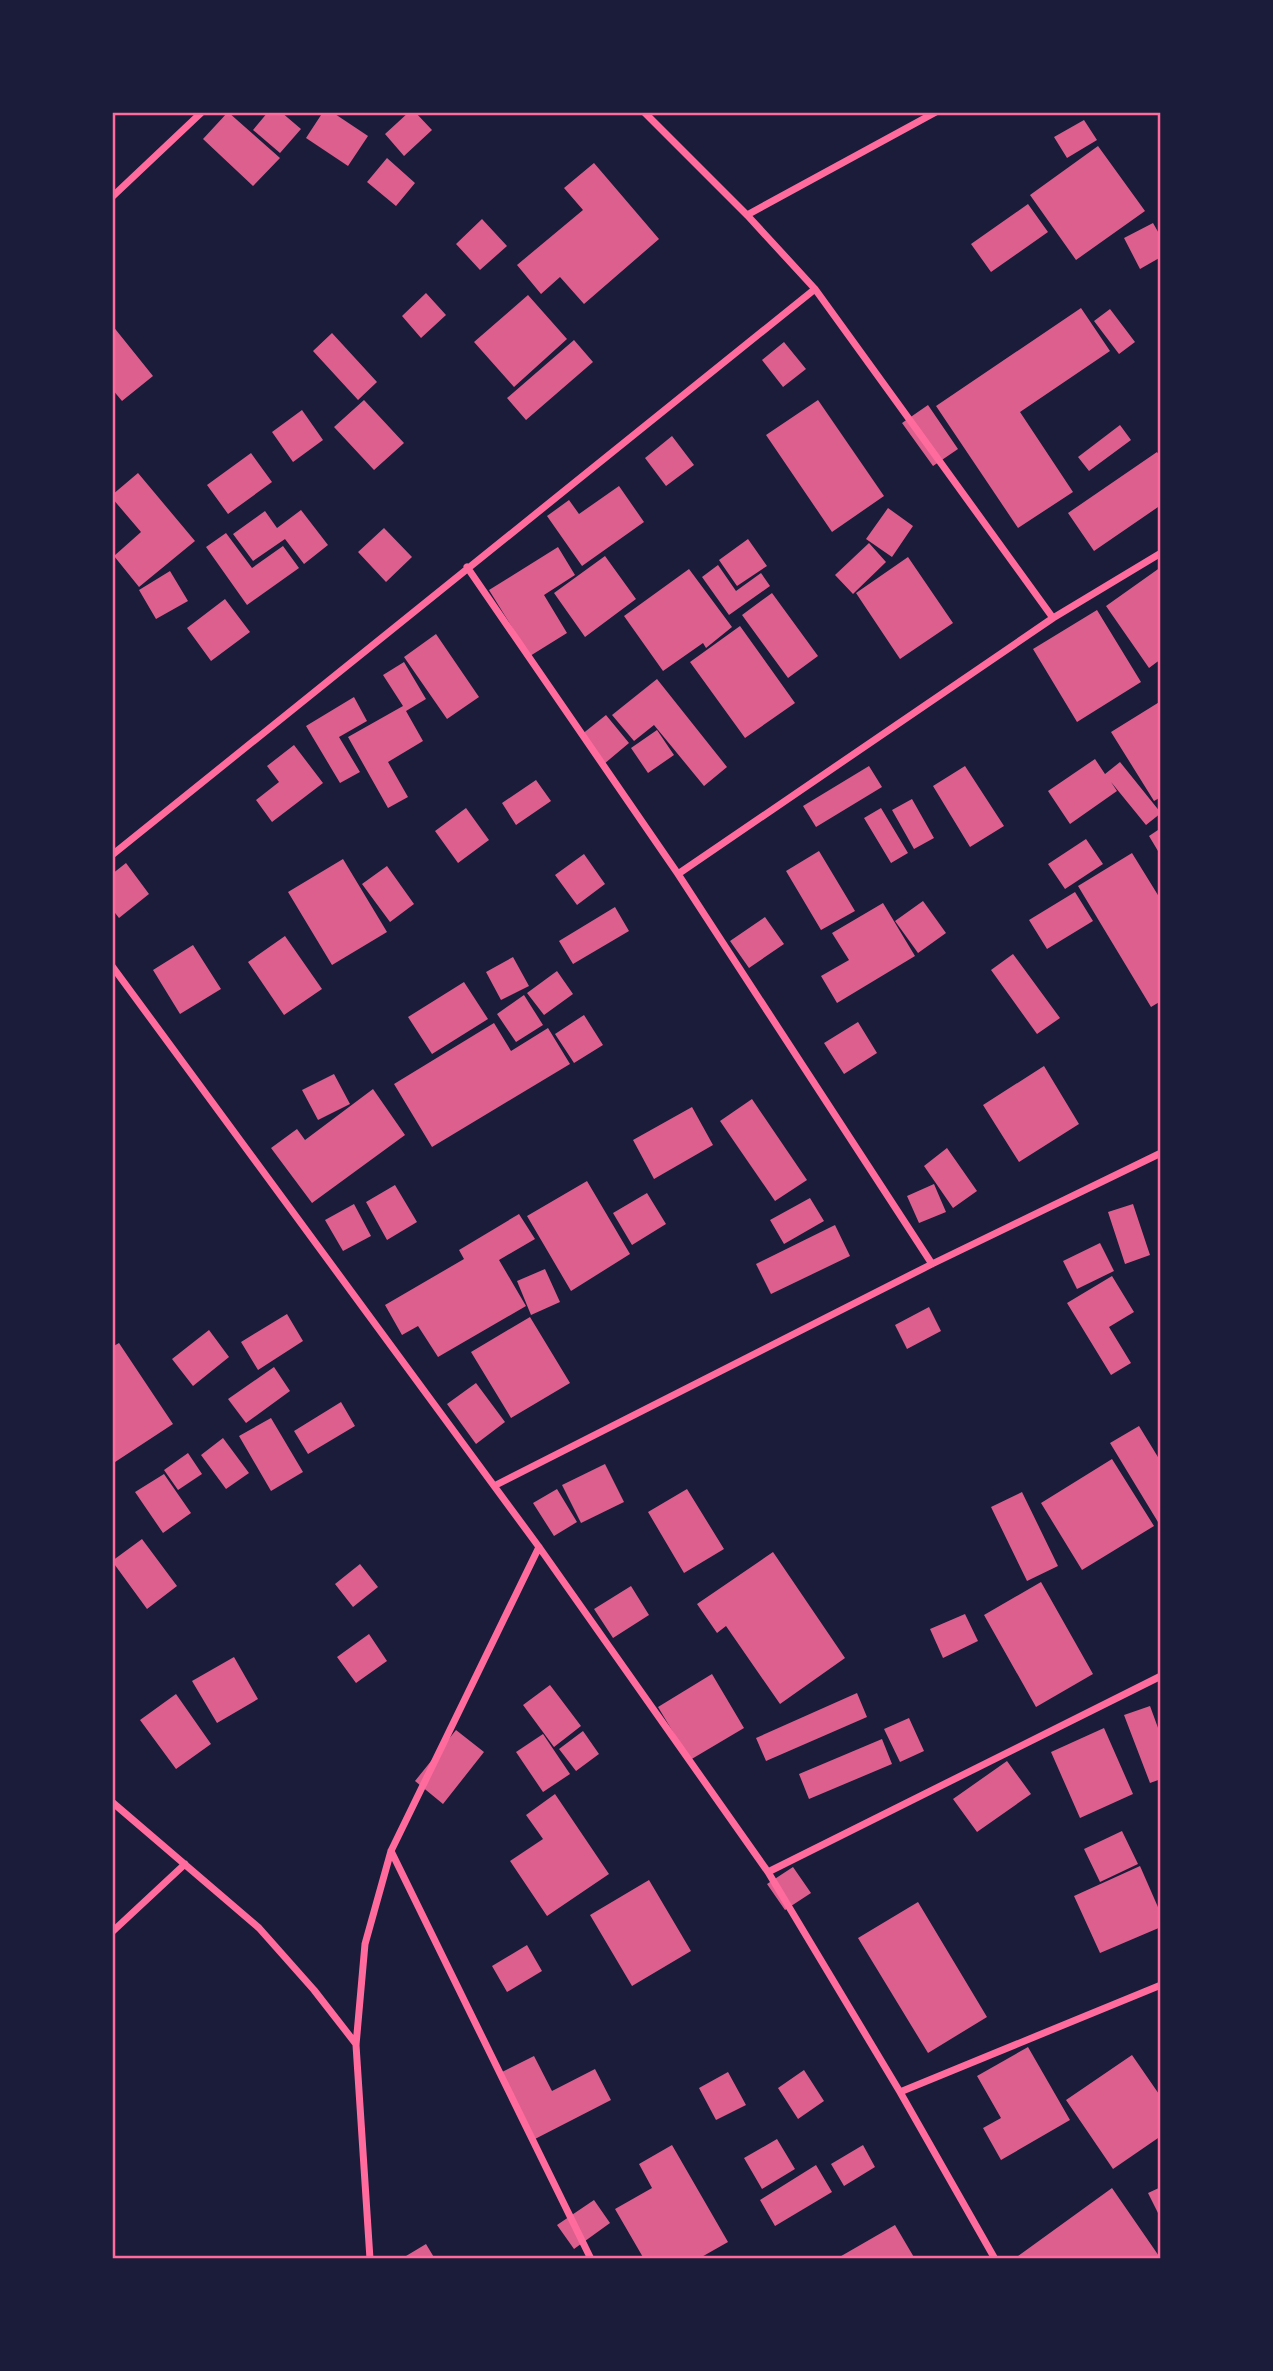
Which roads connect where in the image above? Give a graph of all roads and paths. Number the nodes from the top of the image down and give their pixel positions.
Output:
1 (202, 112) edge
2 (644, 112) edge
3 (936, 112) edge
4 (112, 197) edge
5 (747, 215) junction
6 (814, 289) junction
7 (1161, 553) edge
8 (467, 567) junction
9 (1053, 618) junction
10 (112, 855) edge
11 (678, 874) junction
12 (112, 966) edge
13 (1161, 1153) edge
14 (932, 1264) junction
15 (494, 1486) junction
16 (539, 1547) junction
17 (1161, 1676) edge
18 (112, 1802) edge
19 (391, 1851) junction
20 (185, 1864) junction
21 (768, 1872) junction
22 (112, 1932) edge
23 (1161, 1985) edge
24 (356, 2045) junction
25 (900, 2092) junction
26 (370, 2259) edge
27 (591, 2259) edge
28 (995, 2259) edge

1 - 4 street
2 - 5 street
3 - 5 street
5 - 6 street
6 - 8 street
6 - 9 street
7 - 9 street
8 - 10 street
8 - 11 street
9 - 11 street
11 - 14 street
12 - 15 street
13 - 14 street
14 - 15 street
15 - 16 street
16 - 19 street
16 - 21 street
17 - 21 street
18 - 20 street
19 - 24 street
19 - 27 street
20 - 22 street
20 - 24 street
21 - 25 street
23 - 25 street
24 - 26 street
25 - 28 street

